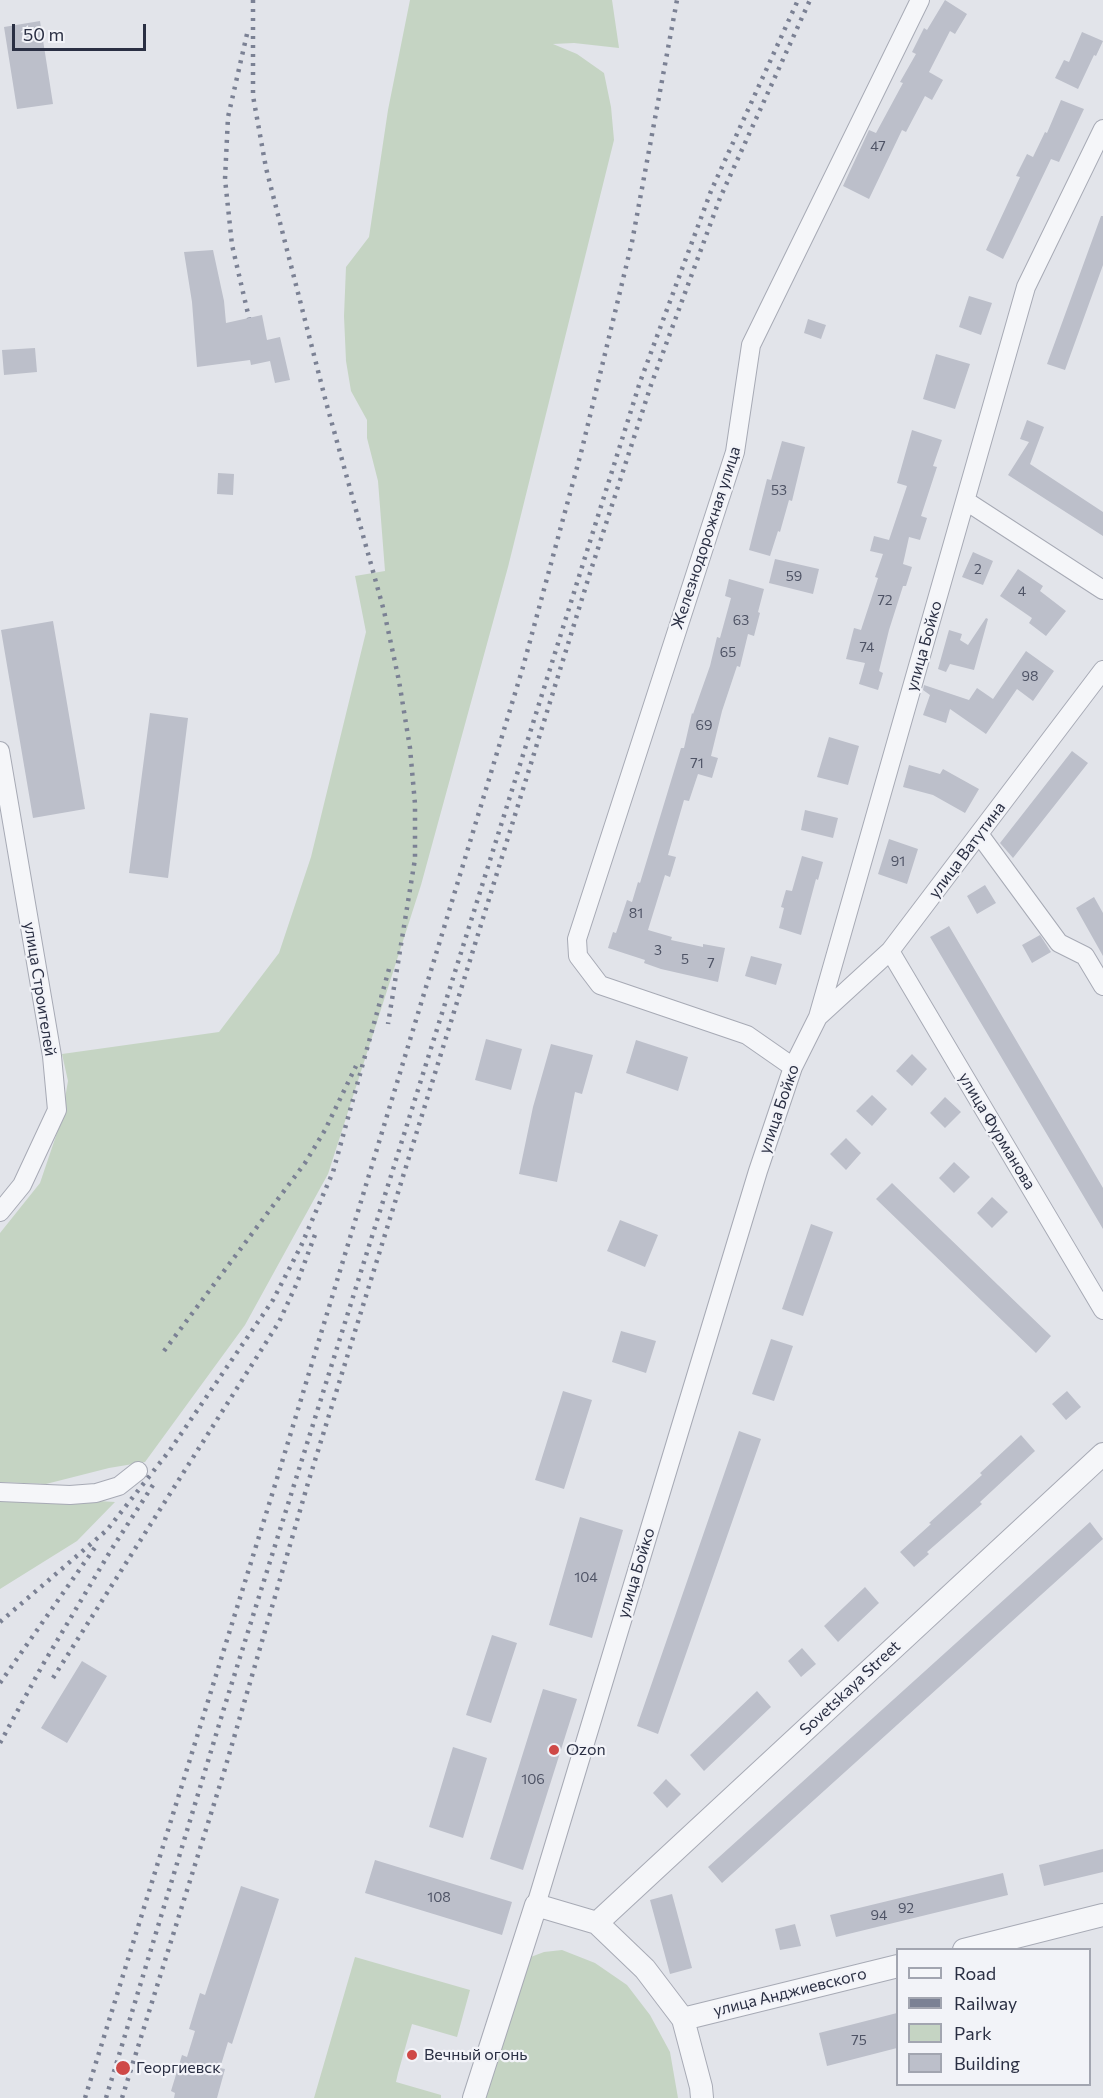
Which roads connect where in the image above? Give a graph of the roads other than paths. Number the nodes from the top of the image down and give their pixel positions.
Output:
1 (920, 0) edge
2 (1103, 129) edge
3 (966, 501) junction
4 (1103, 590) edge
5 (1103, 670) edge
6 (0, 751) edge
7 (979, 834) junction
8 (890, 951) junction
9 (1103, 986) edge
10 (818, 1017) junction
11 (793, 1067) junction
12 (0, 1212) edge
13 (1103, 1310) edge
14 (1103, 1454) edge
15 (138, 1471) dead end
16 (0, 1492) edge
17 (536, 1905) junction
18 (1103, 1915) edge
19 (597, 1923) junction
20 (972, 1948) edge
21 (896, 1966) edge
22 (683, 2019) junction
23 (474, 2098) edge
24 (702, 2098) edge

1 - 11 street, Железнодорожная улица
2 - 3 street, улица Бойко
3 - 4 street
3 - 10 street, улица Бойко
5 - 7 street, улица Ватутина
6 - 12 street, улица Строителей
7 - 8 street, улица Ватутина
7 - 9 street
8 - 10 street, улица Ватутина
8 - 13 street, улица Фурманова
10 - 11 street, улица Бойко
11 - 17 street, улица Бойко
14 - 19 street, Sovetskaya Street
15 - 16 street
17 - 19 street
17 - 23 street, улица Бойко
18 - 20 street
19 - 22 street
21 - 22 street, улица Анджиевского
22 - 24 street

